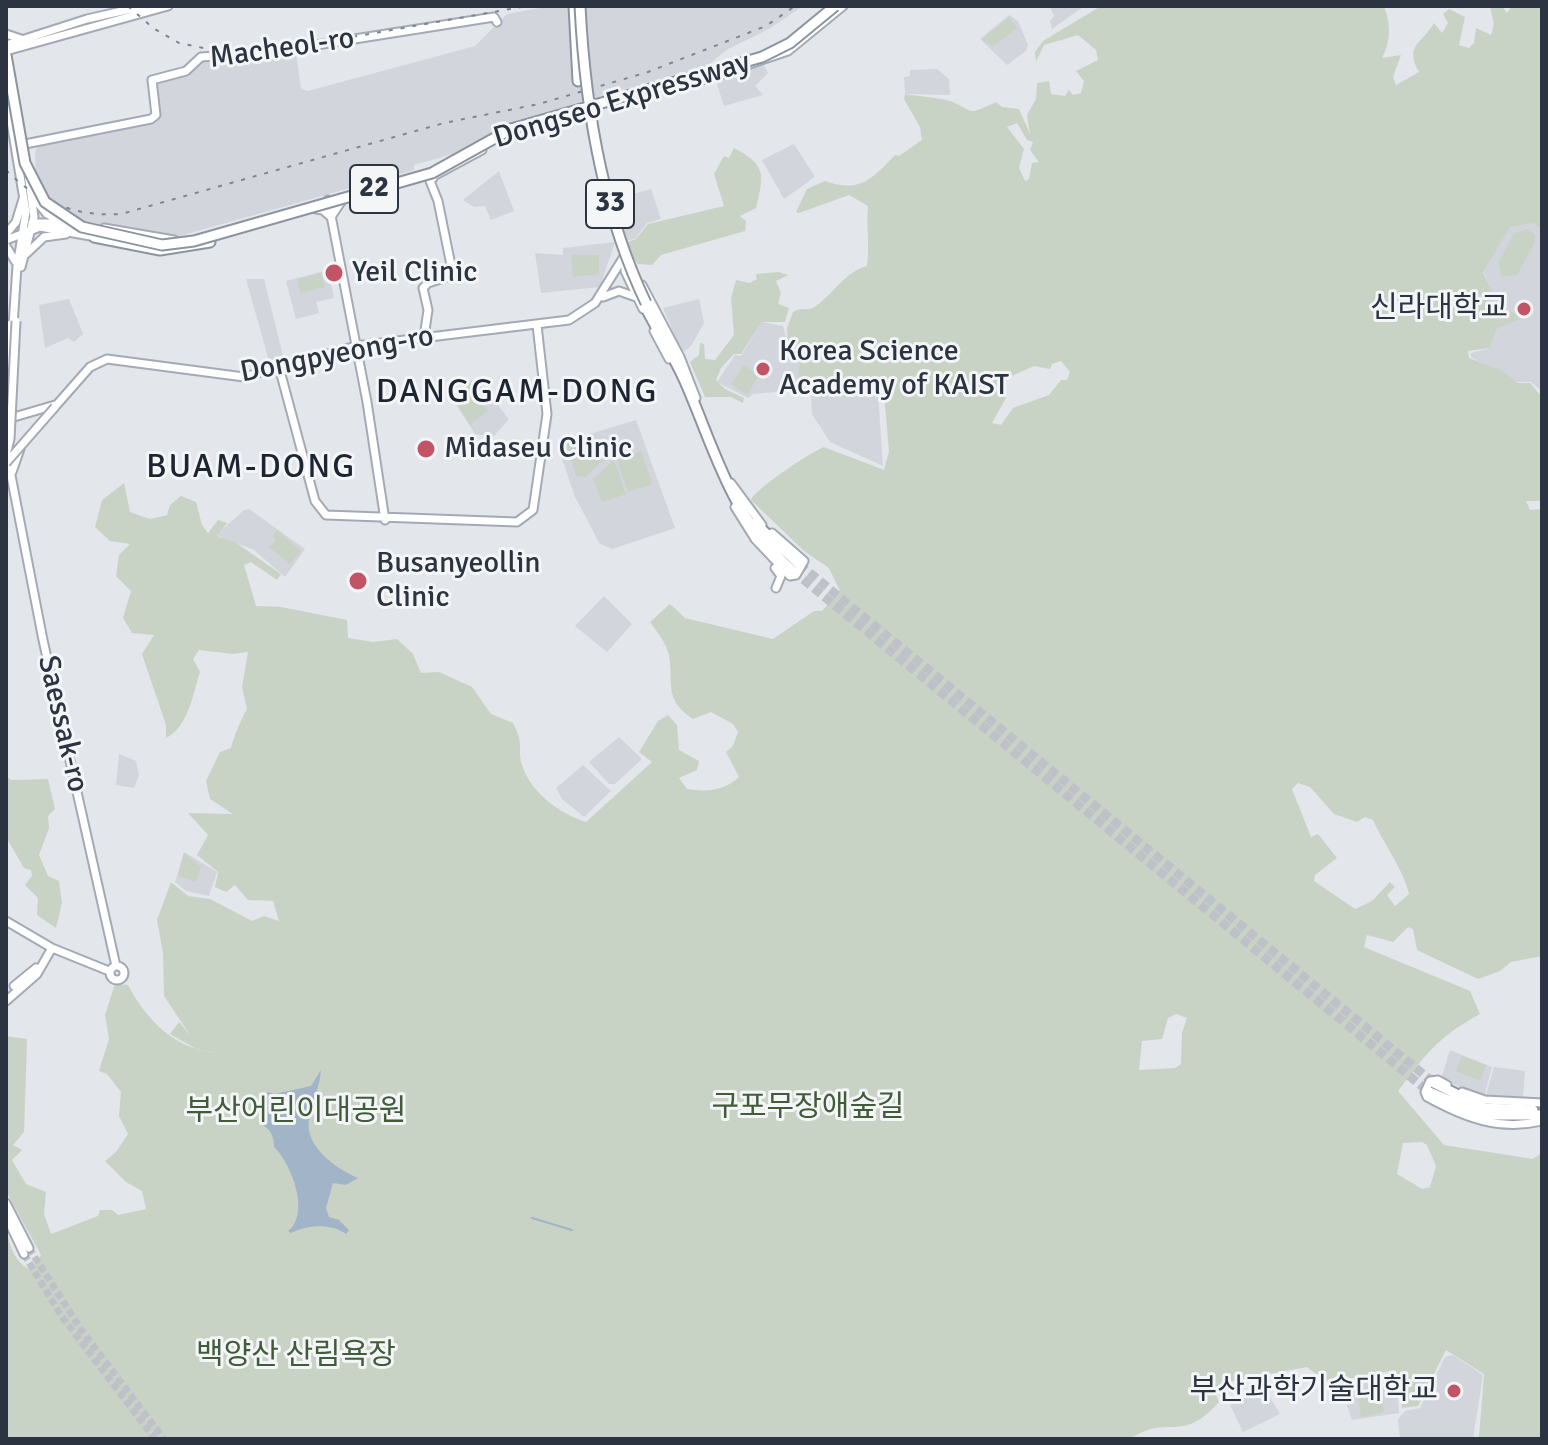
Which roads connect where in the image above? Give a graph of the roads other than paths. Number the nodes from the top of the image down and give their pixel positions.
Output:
1 (168, 6) edge
2 (579, 6) edge
3 (837, 6) edge
4 (141, 8) edge
5 (125, 9) edge
6 (497, 22) dead end
7 (6, 34) edge
8 (27, 39) junction
9 (17, 48) junction
10 (6, 50) edge
11 (8, 72) edge
12 (662, 87) junction
13 (6, 91) edge
14 (588, 105) junction
15 (568, 113) junction
16 (19, 145) junction
17 (434, 176) junction
18 (416, 182) junction
19 (28, 196) junction
20 (328, 202) junction
21 (341, 202) junction
22 (438, 207) junction
23 (316, 209) junction
24 (331, 217) junction
25 (268, 221) junction
26 (61, 223) junction
27 (29, 227) junction
28 (233, 230) junction
29 (90, 236) junction
30 (6, 239) edge
31 (625, 255) junction
32 (19, 265) junction
33 (16, 294) junction
34 (606, 295) junction
35 (595, 303) junction
36 (643, 303) junction
37 (578, 315) junction
38 (523, 325) junction
39 (537, 325) junction
40 (424, 337) junction
41 (356, 346) junction
42 (279, 367) junction
43 (694, 398) junction
44 (56, 405) junction
45 (10, 418) edge
46 (20, 449) junction
47 (6, 458) edge
48 (10, 475) edge
49 (724, 478) junction
50 (730, 496) junction
51 (385, 520) junction
52 (794, 570) junction
53 (776, 588) dead end
54 (6, 921) edge
55 (35, 939) junction
56 (52, 948) junction
57 (73, 957) junction
58 (44, 961) junction
59 (6, 994) edge
60 (6, 1001) edge
61 (1432, 1087) tunnel mouth
62 (1542, 1103) edge
63 (1542, 1115) edge
64 (6, 1203) edge
65 (6, 1216) edge

1 - 4 main road
2 - 14 highway, bridge
3 - 12 highway, Dongseo Expressway / 22, bridge
3 - 14 main road
4 - 5 main road
5 - 8 main road
5 - 9 main road
6 - 16 main road, Macheol-ro
7 - 8 main road
8 - 10 main road
9 - 10 main road
9 - 11 main road
10 - 11 main road
10 - 28 highway, Dongseo Expressway / 22, bridge
11 - 16 main road
11 - 25 highway, Dongseo Expressway / 22, bridge
12 - 25 highway, Dongseo Expressway / 22, bridge
12 - 28 highway, Dongseo Expressway / 22, bridge
13 - 16 main road
14 - 15 main road
14 - 31 main road
14 - 36 highway, 33, bridge
15 - 17 main road
15 - 20 main road
16 - 19 main road
17 - 18 main road
17 - 22 main road
18 - 21 main road
18 - 22 main road
19 - 26 main road
19 - 27 main road
19 - 30 main road
20 - 21 main road
20 - 23 main road
20 - 24 main road
20 - 28 main road
21 - 24 main road
22 - 40 main road
23 - 24 main road
23 - 28 main road
24 - 41 main road
25 - 29 highway, bridge
26 - 27 main road
26 - 28 main road
26 - 28 highway, bridge
27 - 29 main road
27 - 30 main road
27 - 32 main road
28 - 29 main road
29 - 32 main road
30 - 32 main road
31 - 34 main road
31 - 35 main road, Dongpyeong-ro
31 - 36 main road
31 - 43 main road
32 - 33 main road
33 - 45 main road
33 - 47 main road, bridge
34 - 35 main road
34 - 36 main road
35 - 37 main road, Dongpyeong-ro
36 - 43 highway, 33
37 - 38 main road, Dongpyeong-ro
37 - 39 main road, Dongpyeong-ro
38 - 39 main road, Dongpyeong-ro
38 - 40 main road, Dongpyeong-ro
39 - 51 main road
40 - 41 main road, Dongpyeong-ro
41 - 42 main road, Dongpyeong-ro
41 - 51 main road
42 - 44 main road, Dongpyeong-ro
42 - 51 main road
43 - 49 highway, 33
44 - 45 main road
44 - 46 main road, Dongpyeong-ro
44 - 47 main road, bridge
45 - 47 main road
46 - 47 main road, Dongpyeong-ro
46 - 48 main road
47 - 48 main road, Saessak-ro
48 - 57 main road, Saessak-ro
49 - 50 main road
49 - 52 highway, 33
49 - 52 main road
50 - 52 main road
50 - 53 main road
54 - 55 main road
55 - 56 main road
55 - 58 main road
56 - 57 main road
56 - 58 main road
57 - 58 main road
58 - 59 main road
58 - 60 main road
61 - 63 highway
62 - 63 main road
64 - 65 main road

